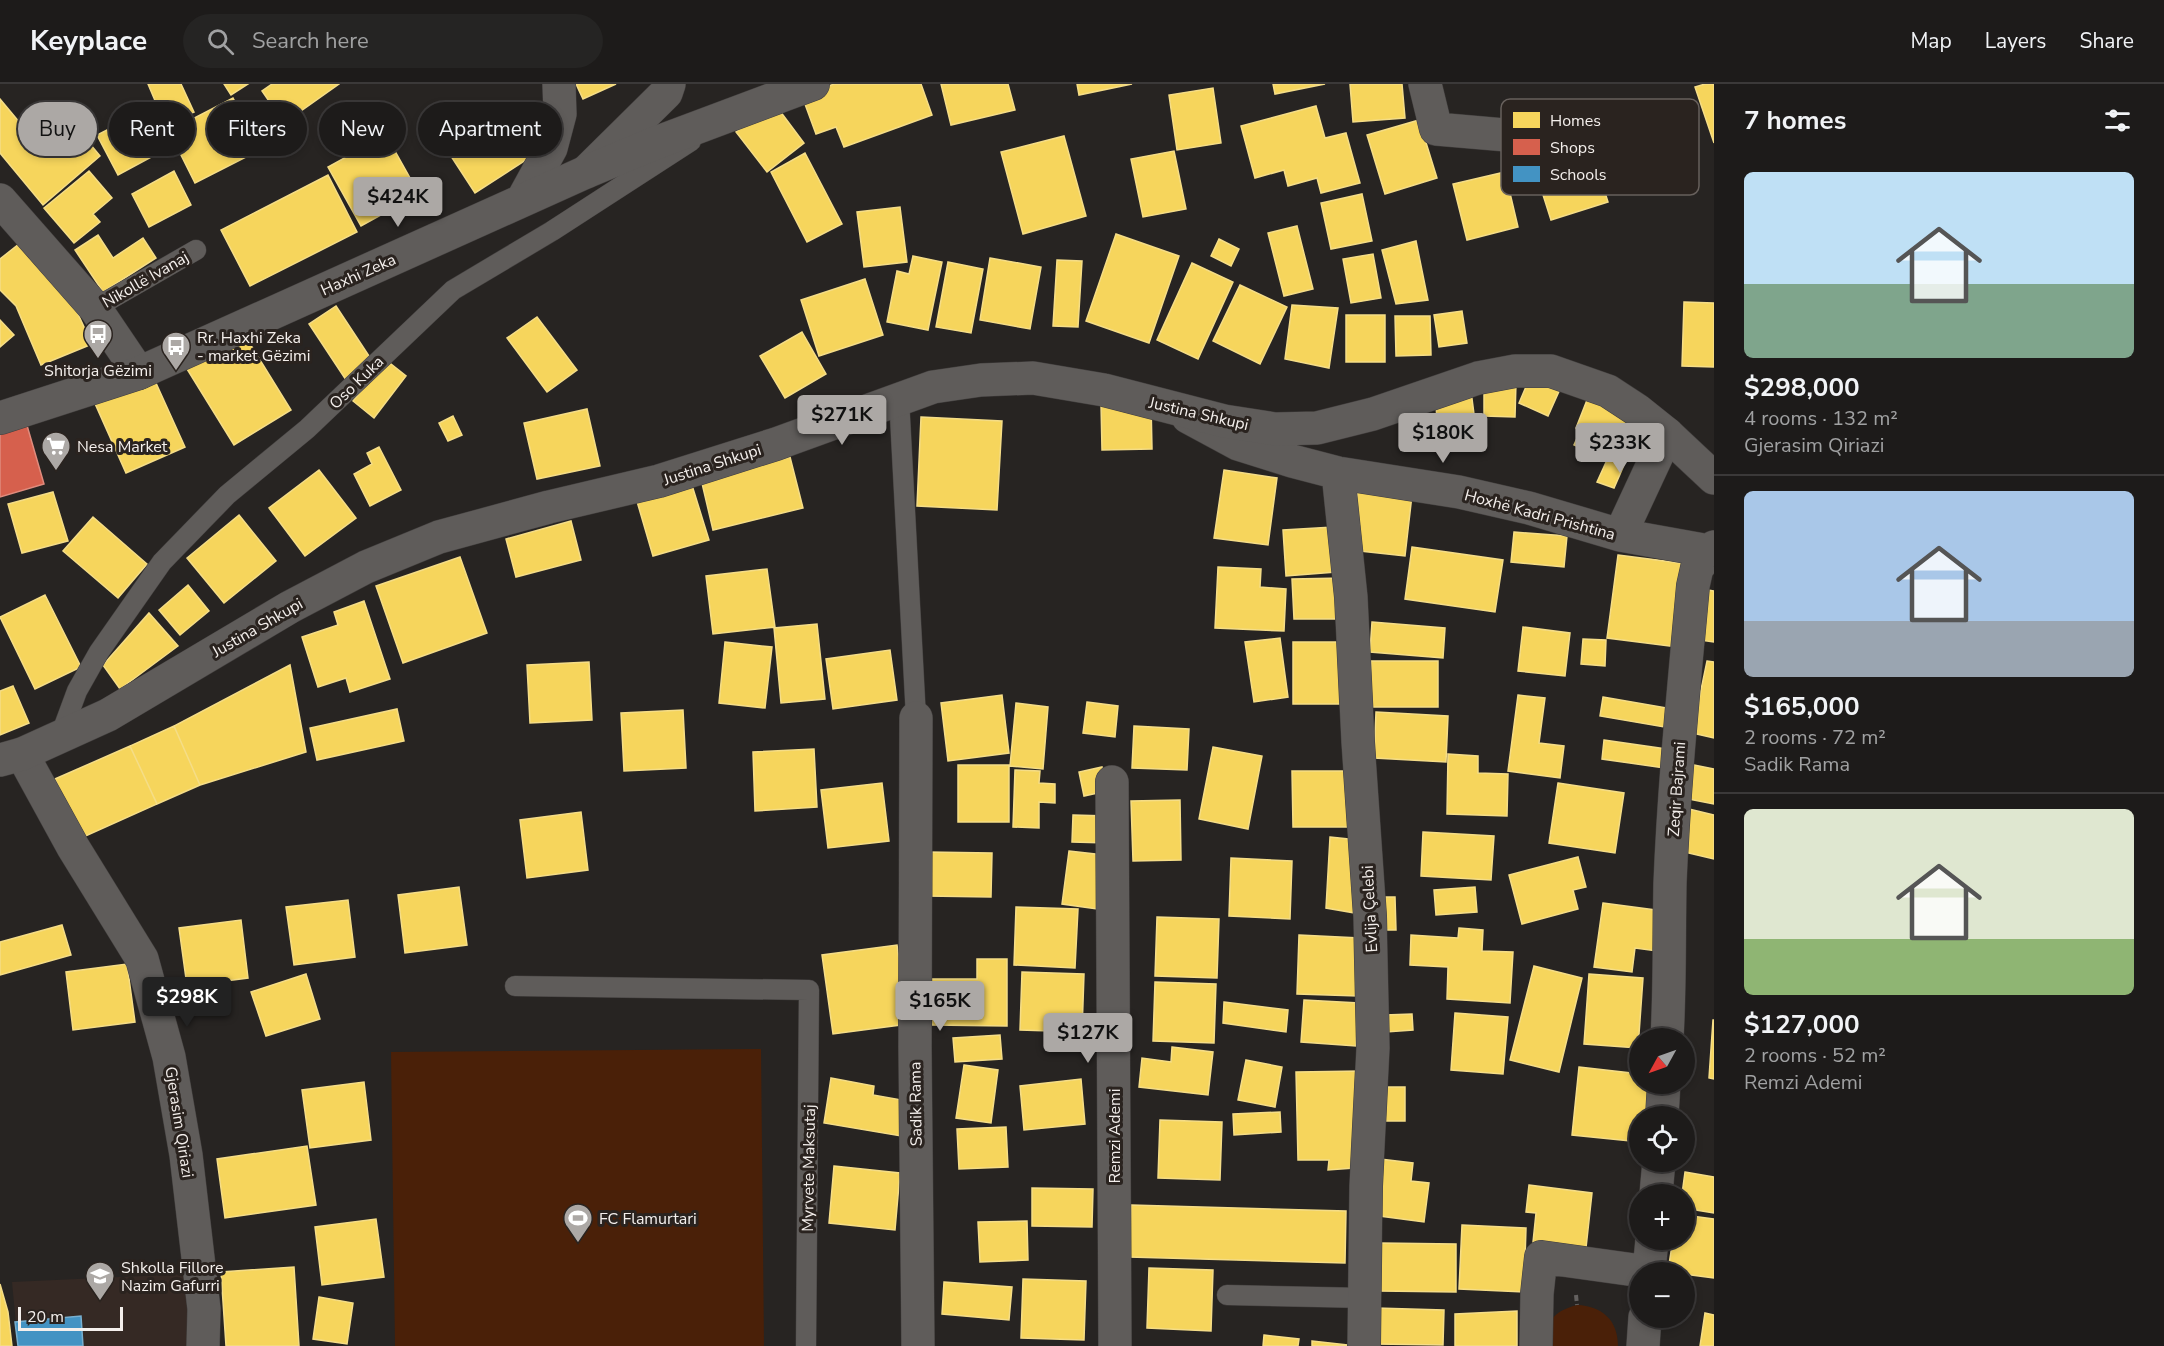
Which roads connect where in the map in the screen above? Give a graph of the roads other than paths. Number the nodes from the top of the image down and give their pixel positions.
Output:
1 (559, 84) edge
2 (669, 84) edge
3 (813, 84) edge
4 (1425, 84) edge
5 (736, 112) junction
6 (1501, 135) edge
7 (585, 172) junction
8 (523, 199) junction
9 (0, 200) edge
10 (196, 250) dead end
11 (94, 308) junction
12 (139, 373) junction
13 (899, 398) junction
14 (1169, 406) junction
15 (0, 418) edge
16 (1667, 434) junction
17 (1338, 473) junction
18 (1714, 478) edge
19 (1620, 536) junction
20 (1712, 549) edge
21 (916, 718) joint
22 (60, 737) junction
23 (11, 757) edge
24 (1112, 782) dead end
25 (515, 986) dead end
26 (1668, 1028) edge
27 (1629, 1269) edge
28 (1227, 1295) dead end
29 (1365, 1298) junction
30 (1644, 1328) edge
31 (203, 1346) edge
32 (806, 1346) edge
33 (918, 1346) edge
34 (1115, 1346) edge
35 (1364, 1346) edge
36 (1536, 1346) edge
37 (1643, 1346) edge

1 - 8 street
2 - 7 street
3 - 5 street, Haxhi Zeka
4 - 6 street
5 - 7 street, Haxhi Zeka
5 - 22 lane, Oso Kuka
7 - 8 street, Haxhi Zeka
8 - 12 street, Haxhi Zeka
9 - 11 street, Nikollë Ivanaj
10 - 11 lane, Nikollë Ivanaj
11 - 12 street, Nikollë Ivanaj
12 - 15 street, Haxhi Zeka
13 - 14 street, Justina Shkupi
13 - 21 lane
13 - 22 street, Justina Shkupi
14 - 16 street, Justina Shkupi
14 - 17 street, Hoxhë Kadri Prishtina
16 - 18 street, Justina Shkupi
16 - 19 street
17 - 19 street, Hoxhë Kadri Prishtina
17 - 29 street, Evlija Çelebi
19 - 20 street, Hoxhë Kadri Prishtina
20 - 26 street, Zeqir Bajrami
21 - 33 street, Sadik Rama
22 - 23 street, Justina Shkupi
23 - 31 street, Gjerasim Qiriazi
24 - 34 street, Remzi Ademi
25 - 32 lane, Myrvete Maksutaj
27 - 36 street
28 - 29 lane
29 - 35 street, Evlija Çelebi
30 - 37 street

